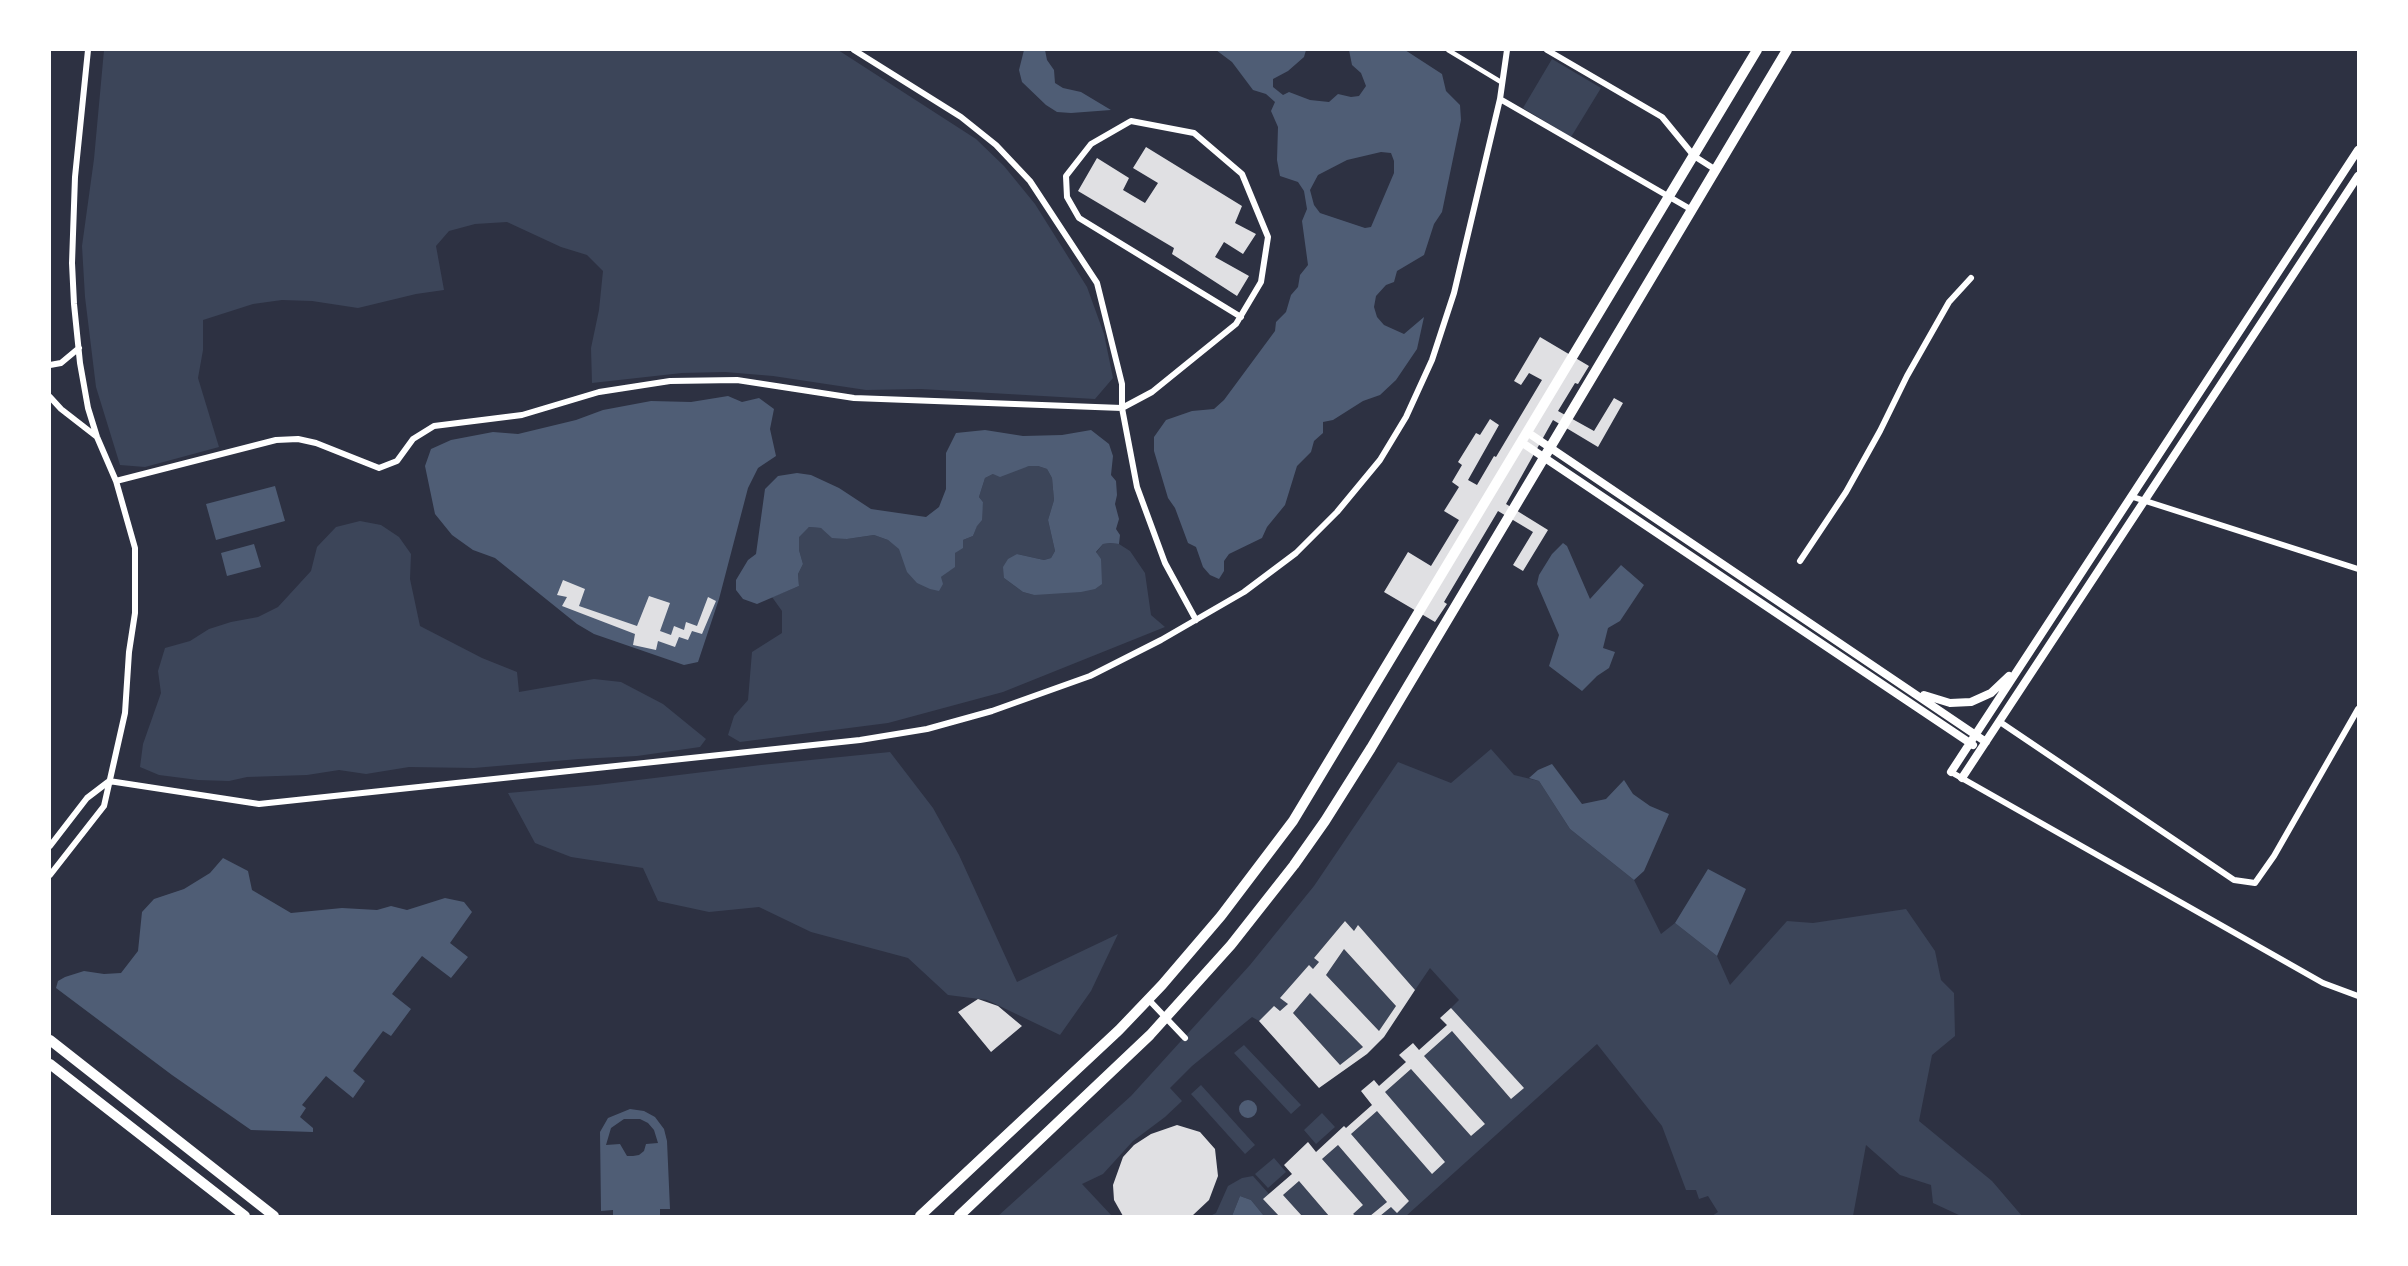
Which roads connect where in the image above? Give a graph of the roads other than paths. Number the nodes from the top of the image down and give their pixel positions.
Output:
1 (88, 50) edge
2 (854, 50) edge
3 (1448, 50) edge
4 (1507, 50) edge
5 (1547, 50) edge
6 (1757, 50) edge
7 (1788, 50) edge
8 (1501, 82) junction
9 (1500, 99) junction
10 (2358, 150) edge
11 (1694, 156) junction
12 (1716, 170) junction
13 (2358, 176) edge
14 (1669, 196) junction
15 (1692, 210) junction
16 (1971, 278) dead end
17 (1240, 317) junction
18 (79, 348) junction
19 (50, 364) edge
20 (50, 397) edge
21 (1122, 408) junction
22 (1527, 432) junction
23 (98, 437) junction
24 (1521, 442) junction
25 (1546, 452) junction
26 (116, 481) junction
27 (2133, 497) junction
28 (2146, 501) junction
29 (1800, 561) dead end
30 (2358, 569) edge
31 (1196, 620) junction
32 (2028, 655) junction
33 (1910, 690) junction
34 (2358, 709) edge
35 (2000, 722) junction
36 (1976, 735) junction
37 (1986, 741) junction
38 (1970, 743) junction
39 (1981, 750) junction
40 (1951, 772) joint
41 (1962, 778) junction
42 (109, 781) junction
43 (50, 846) edge
44 (50, 875) edge
45 (2358, 996) edge
46 (1149, 999) junction
47 (1166, 1018) junction
48 (1185, 1038) dead end
49 (50, 1040) edge
50 (50, 1064) edge
51 (245, 1216) edge
52 (274, 1216) edge
53 (920, 1216) edge
54 (959, 1216) edge

1 - 18 street
2 - 21 street
3 - 8 street
4 - 8 street
5 - 11 street
6 - 11 main road
7 - 12 main road
8 - 9 street
9 - 14 street
9 - 31 street
10 - 27 street
11 - 12 street
11 - 14 main road
12 - 15 main road
13 - 28 street
14 - 15 street
14 - 22 main road
15 - 25 main road
16 - 29 street
17 - 17 street
17 - 21 street
18 - 19 street
18 - 23 street
20 - 23 street
21 - 26 street
21 - 31 street
22 - 24 main road
22 - 25 street
23 - 26 street
24 - 25 street
24 - 46 main road
25 - 33 street
25 - 38 street
25 - 47 main road
26 - 42 street
27 - 28 street
27 - 32 street
28 - 30 street
28 - 35 street
31 - 42 street
32 - 33 street
32 - 36 street
33 - 36 street
34 - 35 street
35 - 37 street
36 - 37 street
36 - 38 street
37 - 39 street
38 - 39 street
38 - 40 street
39 - 41 street
40 - 41 street
41 - 45 street
42 - 43 street
42 - 44 street
46 - 47 street
46 - 53 main road
47 - 48 street
47 - 54 main road
49 - 52 main road
50 - 51 main road

